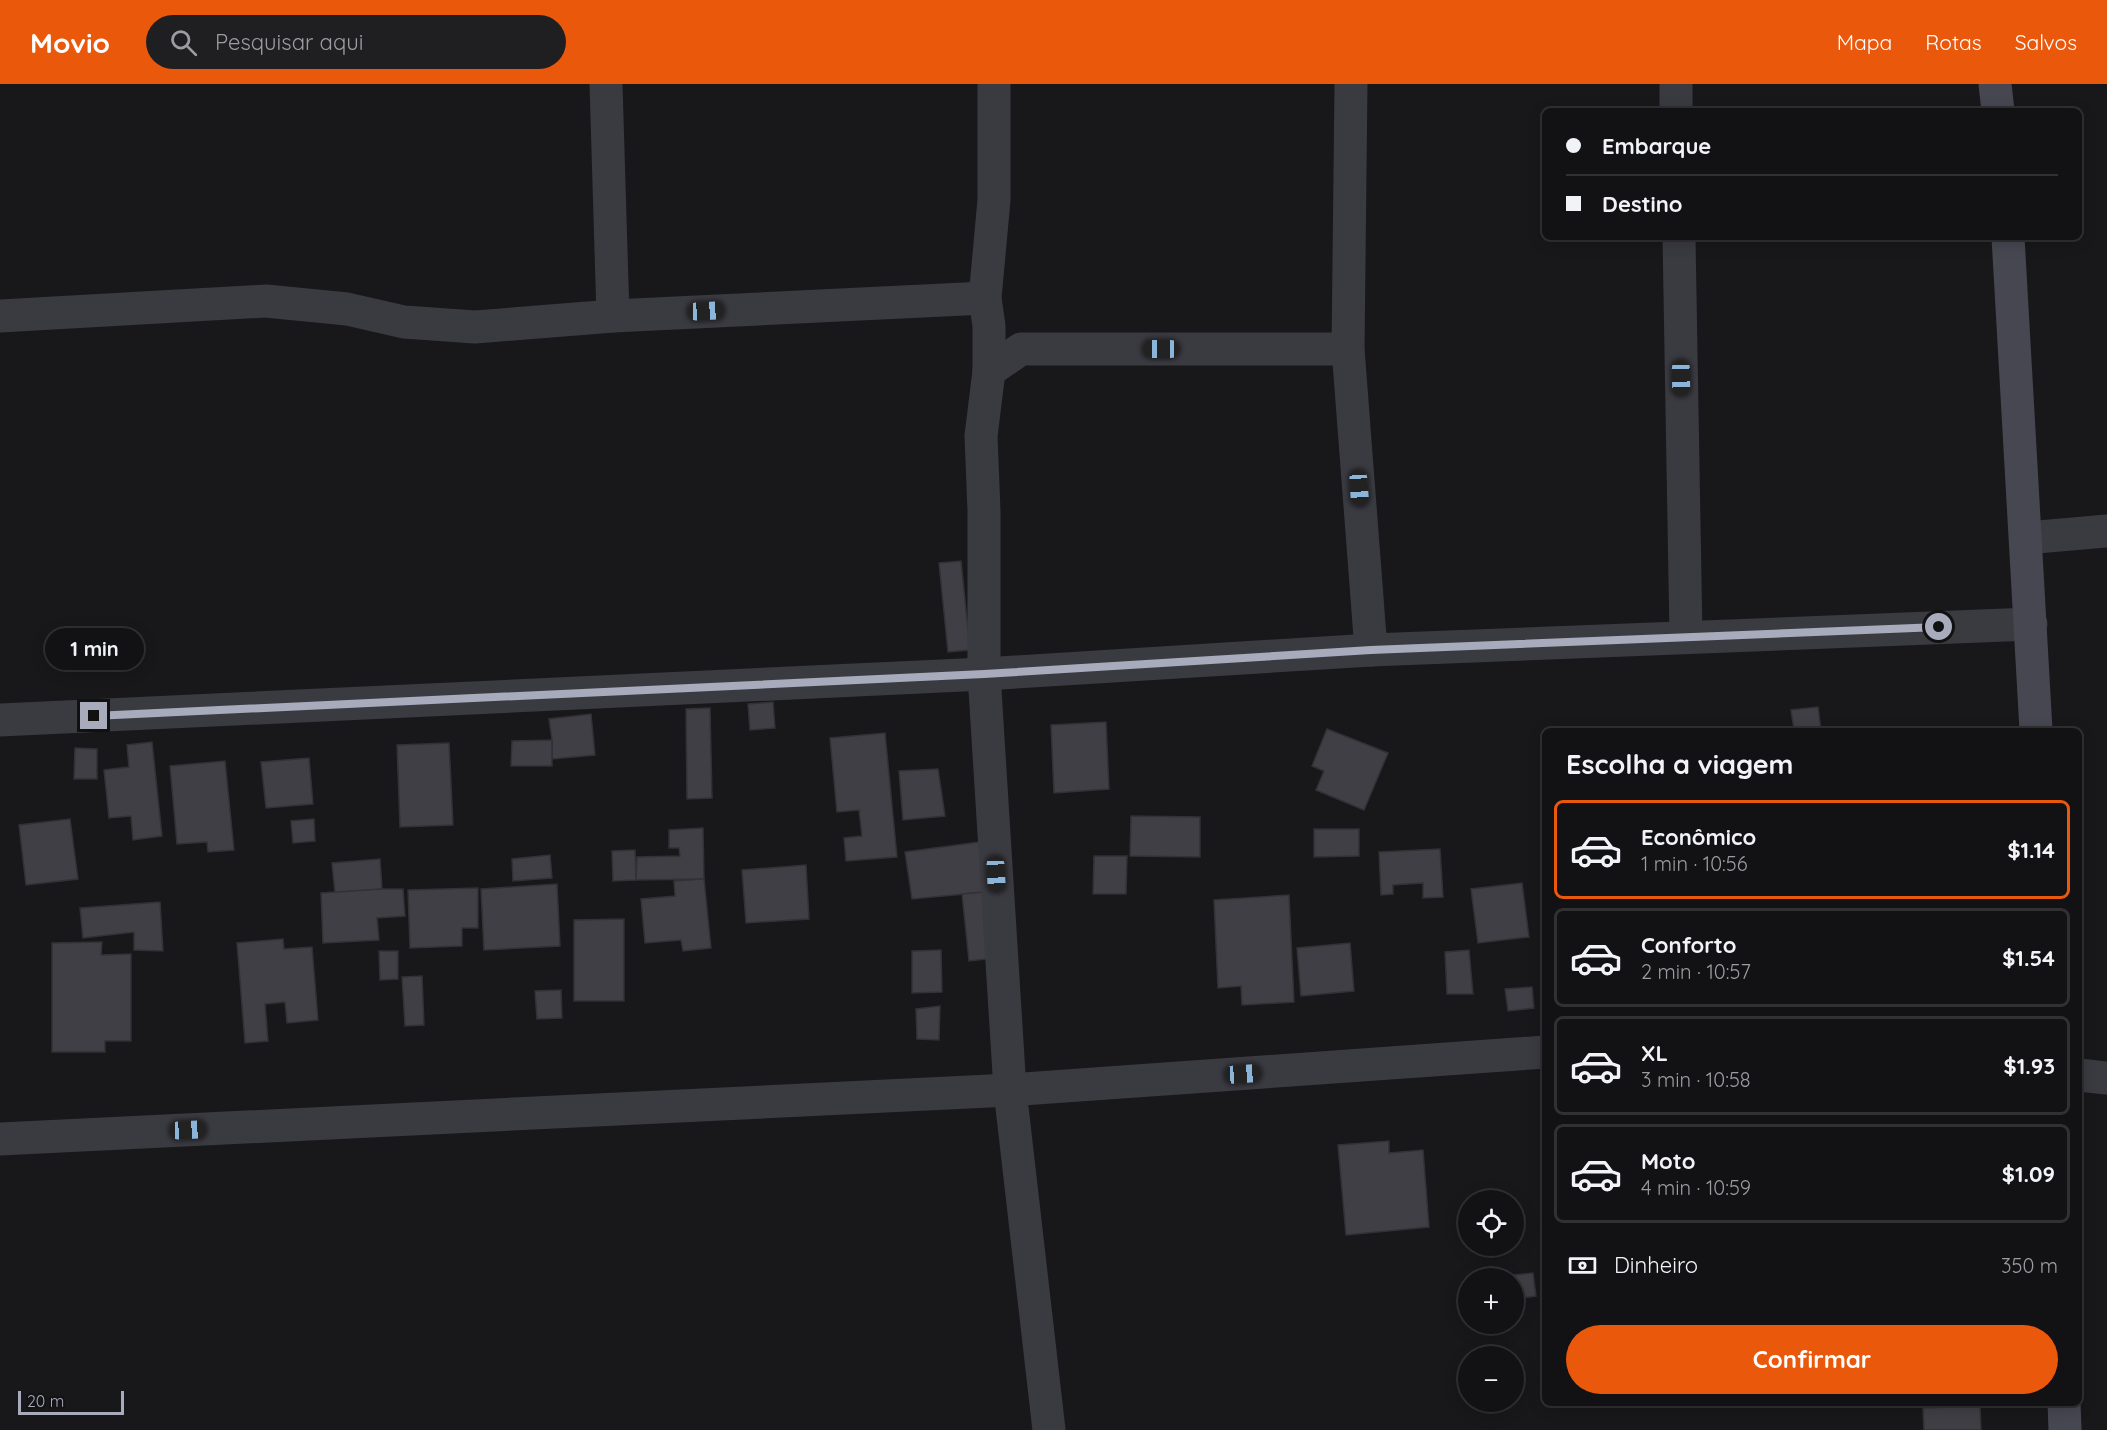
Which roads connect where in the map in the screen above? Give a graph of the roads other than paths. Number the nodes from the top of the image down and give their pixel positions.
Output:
1 (606, 84) edge
2 (994, 84) edge
3 (1351, 84) edge
4 (1676, 84) edge
5 (1995, 84) edge
6 (1676, 108) edge
7 (1998, 108) edge
8 (1678, 240) edge
9 (2008, 240) edge
10 (987, 312) junction
11 (0, 316) edge
12 (613, 316) junction
13 (1021, 349) junction
14 (1348, 349) junction
15 (989, 371) junction
16 (2107, 531) edge
17 (2026, 538) junction
18 (2031, 624) junction
19 (1686, 637) junction
20 (1371, 650) junction
21 (984, 674) junction
22 (0, 720) edge
23 (2036, 728) edge
24 (1542, 1052) edge
25 (2082, 1075) edge
26 (2107, 1078) edge
27 (1010, 1090) junction
28 (0, 1139) edge
29 (2064, 1406) edge
30 (1049, 1430) edge
31 (2065, 1430) edge

1 - 12 street
2 - 10 street
3 - 14 street
4 - 6 street
5 - 7 street
8 - 19 street
9 - 17 street
10 - 12 street
10 - 13 street
10 - 15 street
11 - 12 street
13 - 14 street
13 - 15 street
14 - 20 street
15 - 21 street
16 - 17 street
17 - 18 street
18 - 19 street
18 - 23 street
19 - 20 street
20 - 21 street
21 - 22 street
21 - 27 street
24 - 27 street
25 - 26 street
27 - 28 street
27 - 30 street
29 - 31 street

